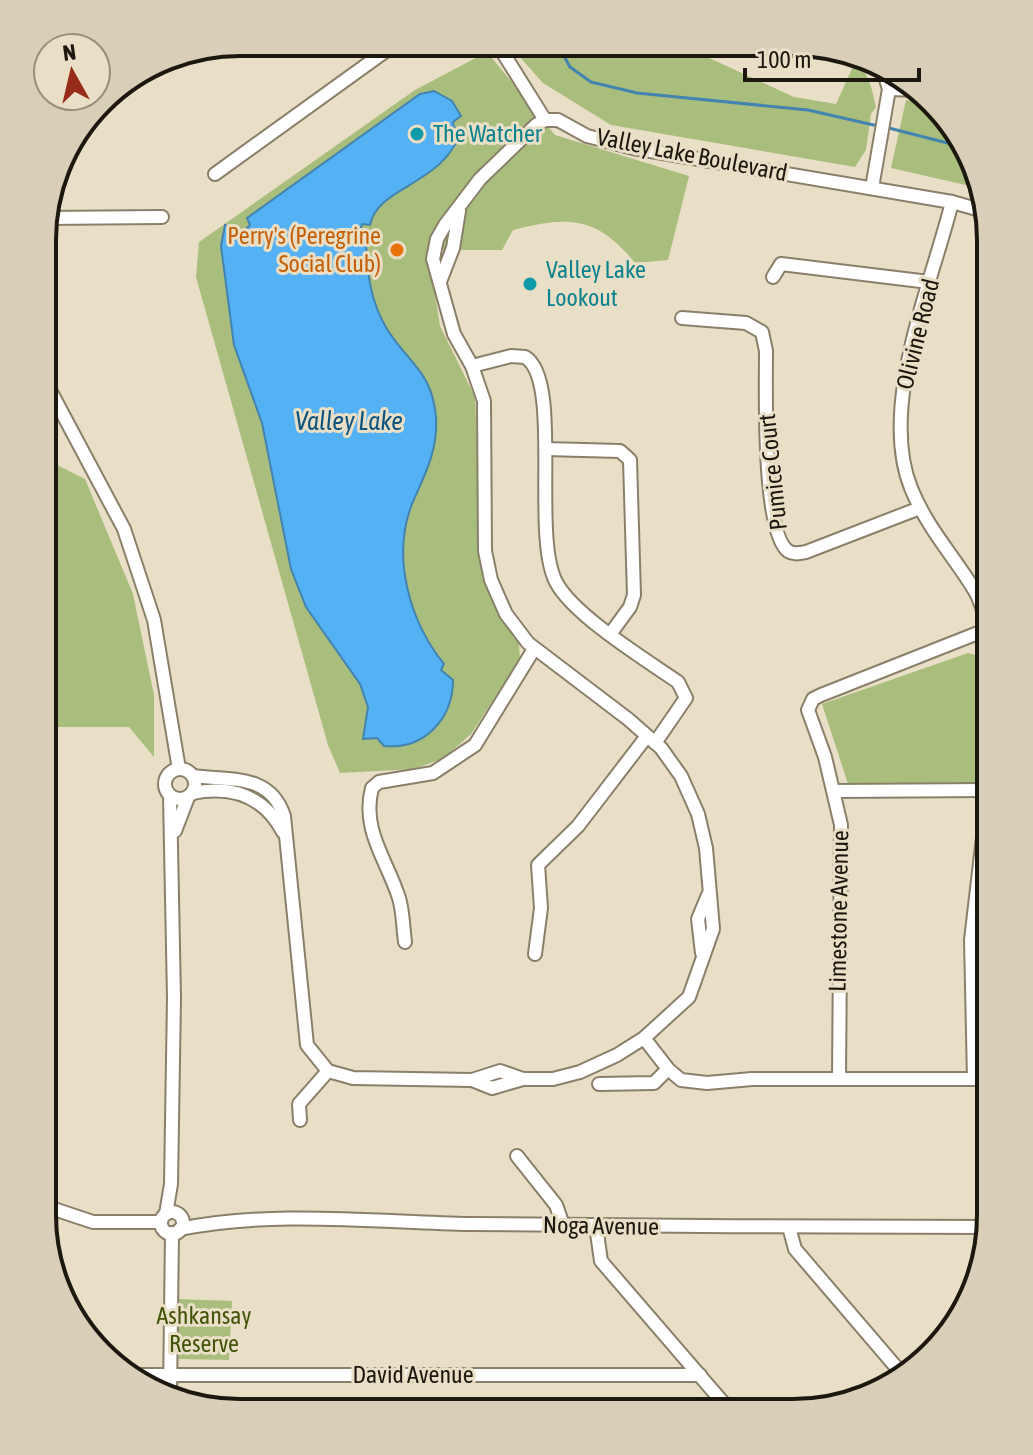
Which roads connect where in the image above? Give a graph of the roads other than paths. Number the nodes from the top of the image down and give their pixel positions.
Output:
1 (379, 56) edge
2 (505, 56) edge
3 (887, 82) edge
4 (889, 89) junction
5 (898, 89) edge
6 (545, 120) junction
7 (215, 174) dead end
8 (872, 188) junction
9 (952, 202) junction
10 (974, 208) edge
11 (459, 211) junction
12 (162, 217) dead end
13 (58, 218) edge
14 (773, 277) dead end
15 (441, 279) junction
16 (929, 282) junction
17 (682, 318) dead end
18 (472, 366) junction
19 (56, 401) edge
20 (546, 449) junction
21 (920, 508) junction
22 (977, 596) edge
23 (611, 633) junction
24 (977, 638) edge
25 (534, 649) junction
26 (651, 739) junction
27 (179, 769) junction
28 (193, 776) junction
29 (254, 782) junction
30 (977, 790) edge
31 (835, 791) junction
32 (190, 795) junction
33 (247, 795) junction
34 (170, 796) junction
35 (284, 834) junction
36 (173, 837) junction
37 (977, 887) edge
38 (405, 942) dead end
39 (535, 954) dead end
40 (644, 1038) junction
41 (668, 1069) junction
42 (328, 1071) junction
43 (839, 1079) junction
44 (974, 1079) joint
45 (599, 1084) dead end
46 (300, 1120) dead end
47 (517, 1156) dead end
48 (56, 1210) edge
49 (173, 1222) junction
50 (563, 1225) junction
51 (600, 1227) junction
52 (789, 1227) junction
53 (977, 1227) edge
54 (896, 1367) edge
55 (150, 1375) edge
56 (171, 1375) junction
57 (700, 1375) junction
58 (170, 1385) edge
59 (720, 1399) edge

1 - 7 street
2 - 6 street
3 - 4 street
4 - 5 street
4 - 8 street
6 - 8 street, Valley Lake Boulevard
6 - 11 street
8 - 9 street, Valley Lake Boulevard
9 - 10 street, Valley Lake Boulevard
9 - 16 street, Olivine Road
11 - 15 street
11 - 15 street
12 - 13 street
14 - 16 street
15 - 18 street
16 - 21 street, Olivine Road
17 - 21 street, Pumice Court
18 - 20 street
18 - 25 street
19 - 27 street
20 - 23 street
20 - 23 street
21 - 22 street, Olivine Road
23 - 26 street
24 - 31 street, Limestone Avenue
25 - 26 street
25 - 38 street
26 - 39 street
26 - 40 street
27 - 28 street
27 - 34 street
28 - 29 street
28 - 32 street
29 - 33 street
29 - 35 street
30 - 31 street
31 - 43 street, Limestone Avenue
32 - 33 street
32 - 34 street
32 - 36 street
33 - 35 street
34 - 36 street
35 - 42 street
36 - 49 street
37 - 44 street
40 - 41 street
40 - 42 street
41 - 43 street
41 - 45 street
42 - 46 street
43 - 44 street
47 - 50 street
48 - 49 street, Noga Avenue
49 - 50 street, Noga Avenue
49 - 56 street
50 - 51 street, Noga Avenue
51 - 52 street, Noga Avenue
51 - 57 street
52 - 53 street, Noga Avenue
52 - 54 street
55 - 56 street, David Avenue
56 - 57 street, David Avenue
56 - 58 street
57 - 59 street

